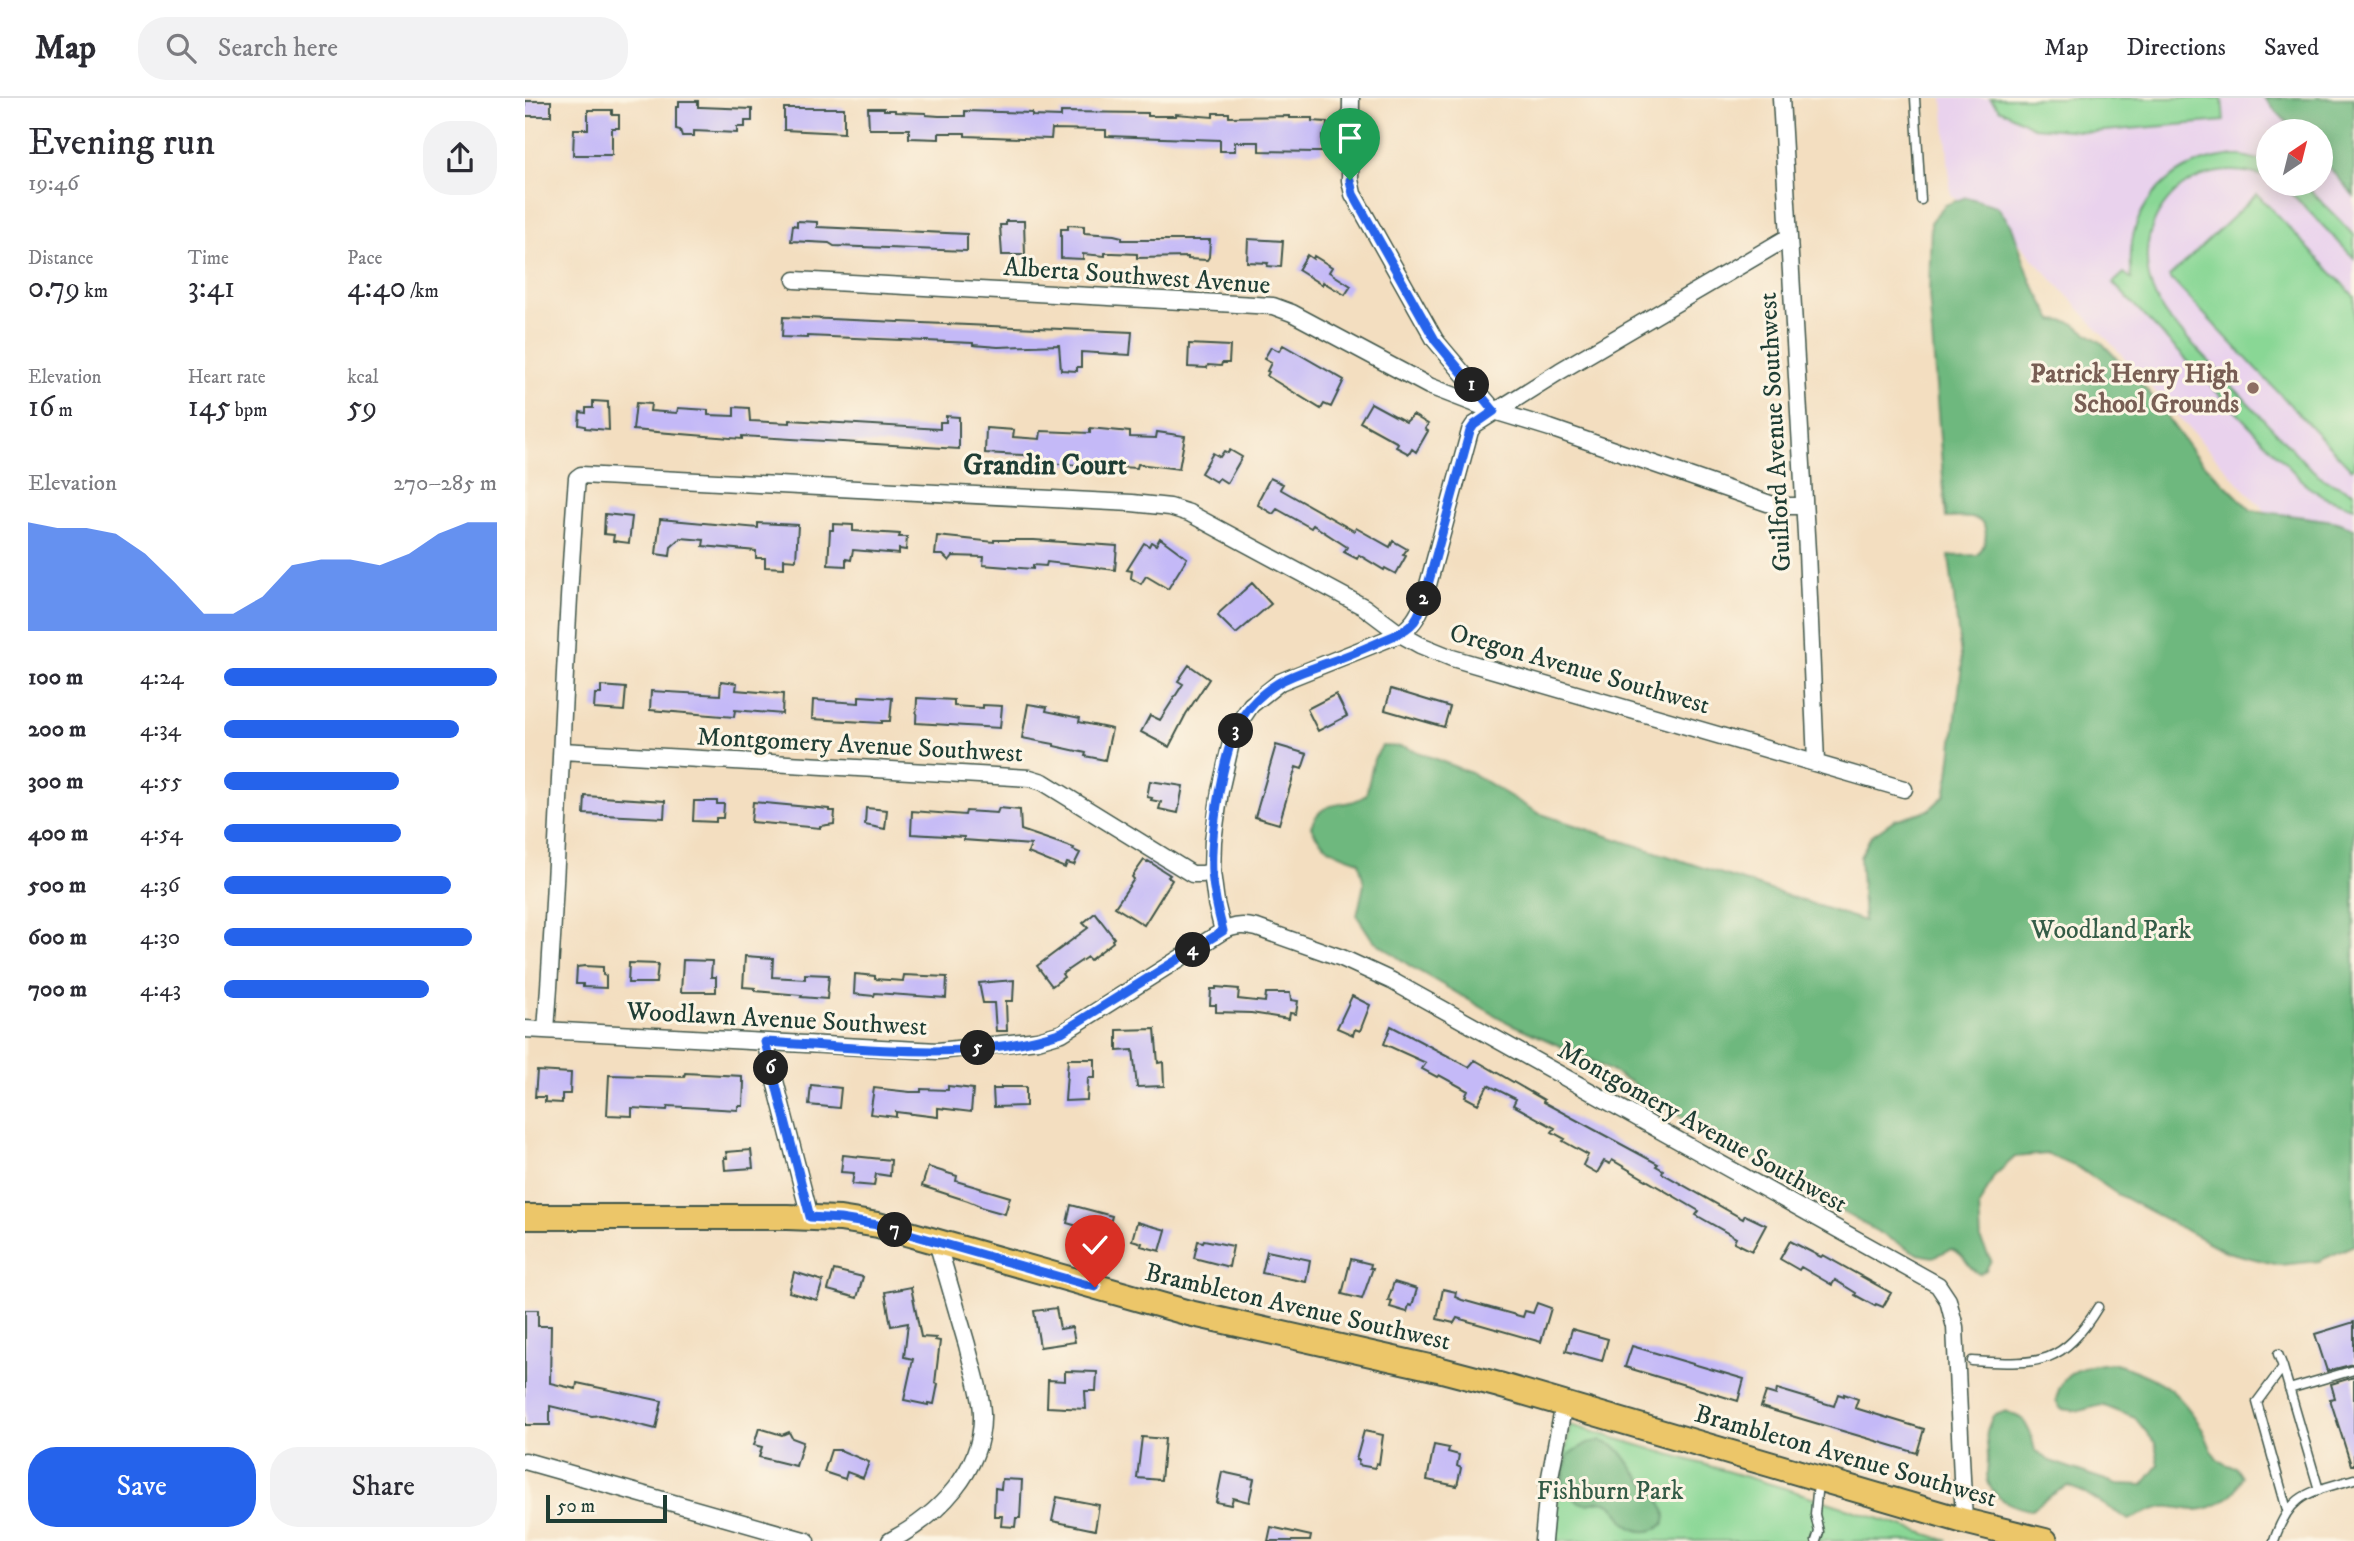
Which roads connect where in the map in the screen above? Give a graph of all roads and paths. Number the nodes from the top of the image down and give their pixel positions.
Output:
1 (1351, 98) edge
2 (1781, 98) edge
3 (1915, 98) edge
4 (1921, 200) dead end
5 (1787, 238) junction
6 (795, 280) dead end
7 (1494, 411) junction
8 (1804, 506) junction
9 (1400, 634) junction
10 (562, 751) junction
11 (1816, 762) junction
12 (1904, 789) dead end
13 (1212, 872) junction
14 (1223, 931) junction
15 (525, 1029) edge
16 (546, 1030) junction
17 (765, 1042) junction
18 (525, 1217) edge
19 (810, 1217) junction
20 (937, 1242) junction
21 (2098, 1307) dead end
22 (2278, 1354) dead end
23 (1972, 1361) dead end
24 (2283, 1367) junction
25 (2354, 1370) edge
26 (2289, 1389) junction
27 (1564, 1404) junction
28 (525, 1461) edge
29 (1819, 1479) junction
30 (2354, 1479) edge
31 (2319, 1490) junction
32 (2287, 1510) junction
33 (1963, 1521) junction
34 (1817, 1537) edge
35 (896, 1540) edge
36 (807, 1541) edge
37 (1543, 1541) edge
38 (1827, 1541) edge
39 (2045, 1541) edge
40 (2274, 1541) edge

1 - 7 street
2 - 5 street, Guilford Avenue Southwest
3 - 4 lane
5 - 7 street
5 - 8 street, Guilford Avenue Southwest
6 - 7 street, Alberta Southwest Avenue
7 - 8 street, Alberta Southwest Avenue
7 - 9 street
8 - 11 street, Guilford Avenue Southwest
9 - 10 street, Oregon Avenue Southwest
9 - 11 street, Oregon Avenue Southwest
9 - 13 street
10 - 13 street, Montgomery Avenue Southwest
10 - 16 street
11 - 12 street, Oregon Avenue Southwest
13 - 14 street
14 - 17 street, Woodlawn Avenue Southwest
14 - 33 street, Montgomery Avenue Southwest
15 - 16 street, Woodlawn Avenue Southwest
16 - 17 street, Woodlawn Avenue Southwest
17 - 19 street
18 - 19 main road, Brambleton Avenue Southwest
19 - 20 main road, Brambleton Avenue Southwest
20 - 27 main road, Brambleton Avenue Southwest
20 - 35 street
21 - 23 lane
22 - 24 lane
24 - 26 lane
24 - 32 lane
25 - 26 lane
26 - 31 lane
27 - 29 main road, Brambleton Avenue Southwest
27 - 37 street
28 - 36 street
29 - 33 main road, Brambleton Avenue Southwest
29 - 34 lane
30 - 31 lane
31 - 32 lane
32 - 40 lane
33 - 39 main road, Brambleton Avenue Southwest
34 - 38 lane

